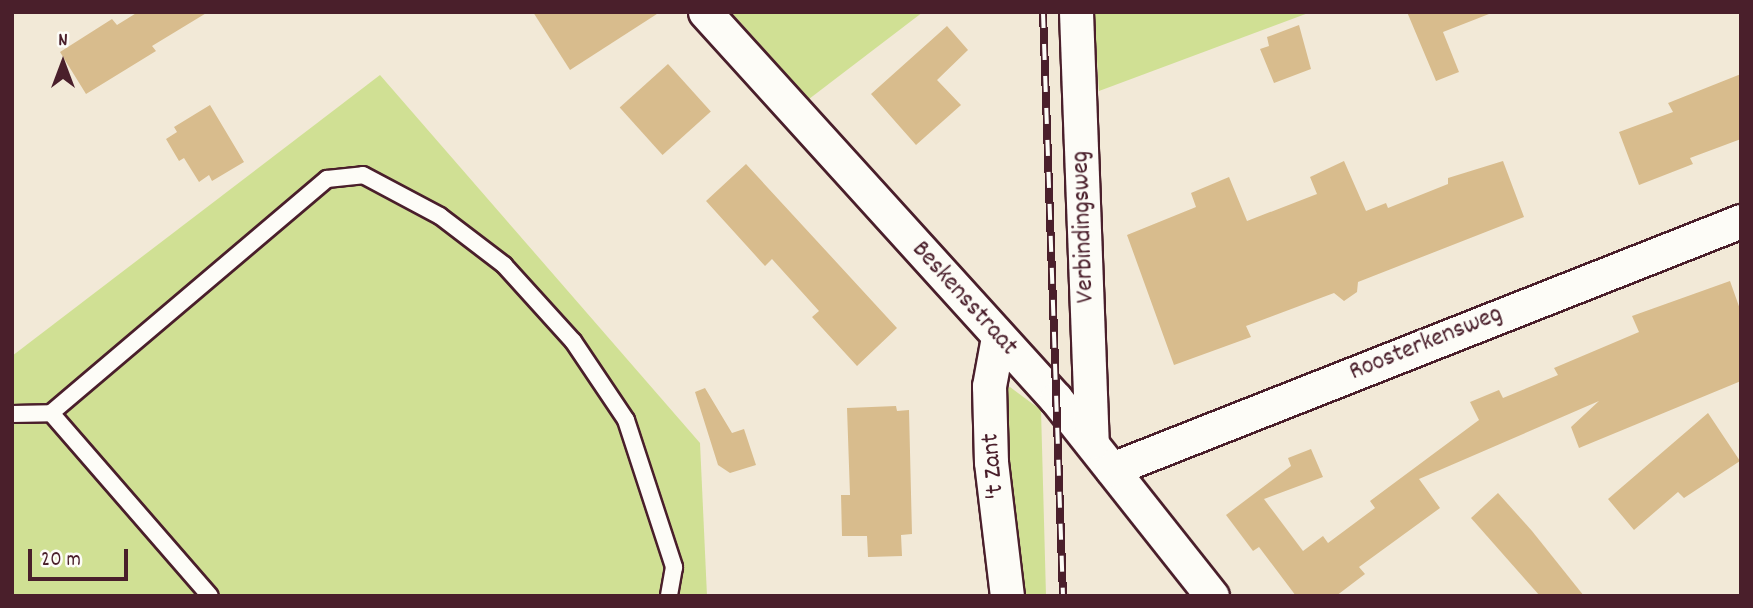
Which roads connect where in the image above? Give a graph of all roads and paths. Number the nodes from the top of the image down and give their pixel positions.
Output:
1 (705, 12) edge
2 (1076, 12) edge
3 (1741, 221) edge
4 (998, 337) junction
5 (51, 413) junction
6 (12, 414) edge
7 (1092, 442) junction
8 (1112, 468) junction
9 (210, 596) edge
10 (669, 596) edge
11 (1007, 596) edge
12 (1212, 596) edge

1 - 4 street, Beskensstraat
2 - 7 street, Verbindingsweg
3 - 8 street, Roosterkensweg
4 - 7 street, Beskensstraat
4 - 11 street, 't Zant
5 - 6 lane
5 - 9 lane
5 - 10 lane
7 - 8 street, Beskensstraat
8 - 12 street, Beskensstraat

